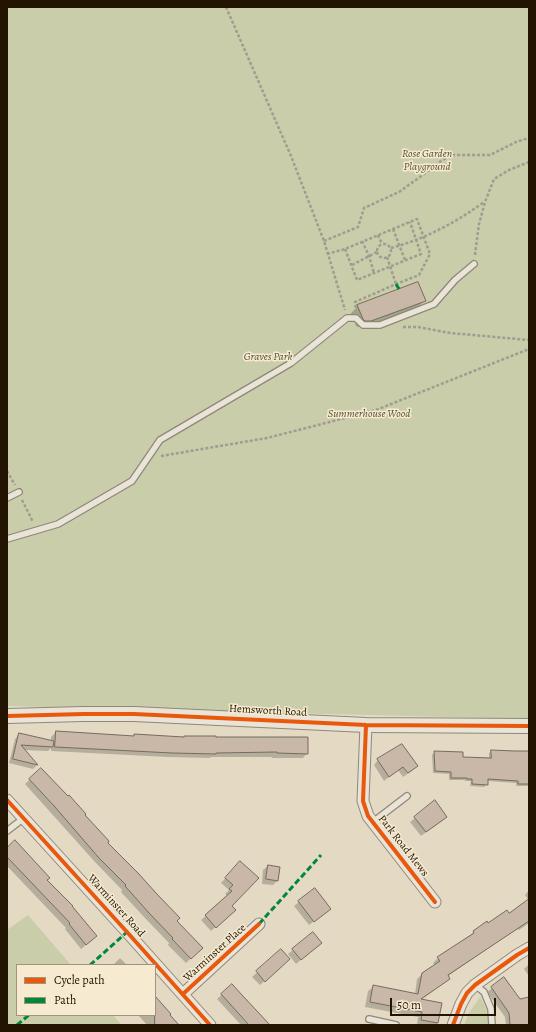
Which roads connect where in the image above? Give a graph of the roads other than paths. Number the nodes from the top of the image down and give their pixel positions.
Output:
1 (474, 264) road end
2 (19, 492) dead end
3 (7, 498) edge
4 (7, 539) edge
5 (7, 716) edge
6 (366, 725) junction
7 (529, 726) edge
8 (407, 796) dead end
9 (7, 800) edge
10 (24, 818) junction
11 (374, 822) junction
12 (7, 831) edge
13 (435, 902) dead end
14 (259, 924) dead end
15 (529, 948) edge
16 (155, 964) edge
17 (156, 965) edge
18 (475, 985) junction
19 (182, 994) junction
20 (369, 1019) dead end
21 (210, 1025) edge
22 (396, 1025) edge
23 (453, 1025) edge
24 (492, 1025) edge

1 - 4 lane
2 - 3 lane
5 - 6 street, Hemsworth Road
6 - 7 street, Hemsworth Road
6 - 11 street, Park Road Mews
8 - 11 lane
9 - 10 street, Warminster Road
10 - 12 lane
10 - 16 street, Warminster Road
11 - 13 street, Park Road Mews
14 - 19 street, Warminster Place
15 - 18 street
17 - 19 street, Warminster Road
18 - 23 street
18 - 24 lane
19 - 21 street, Warminster Road
20 - 22 lane

